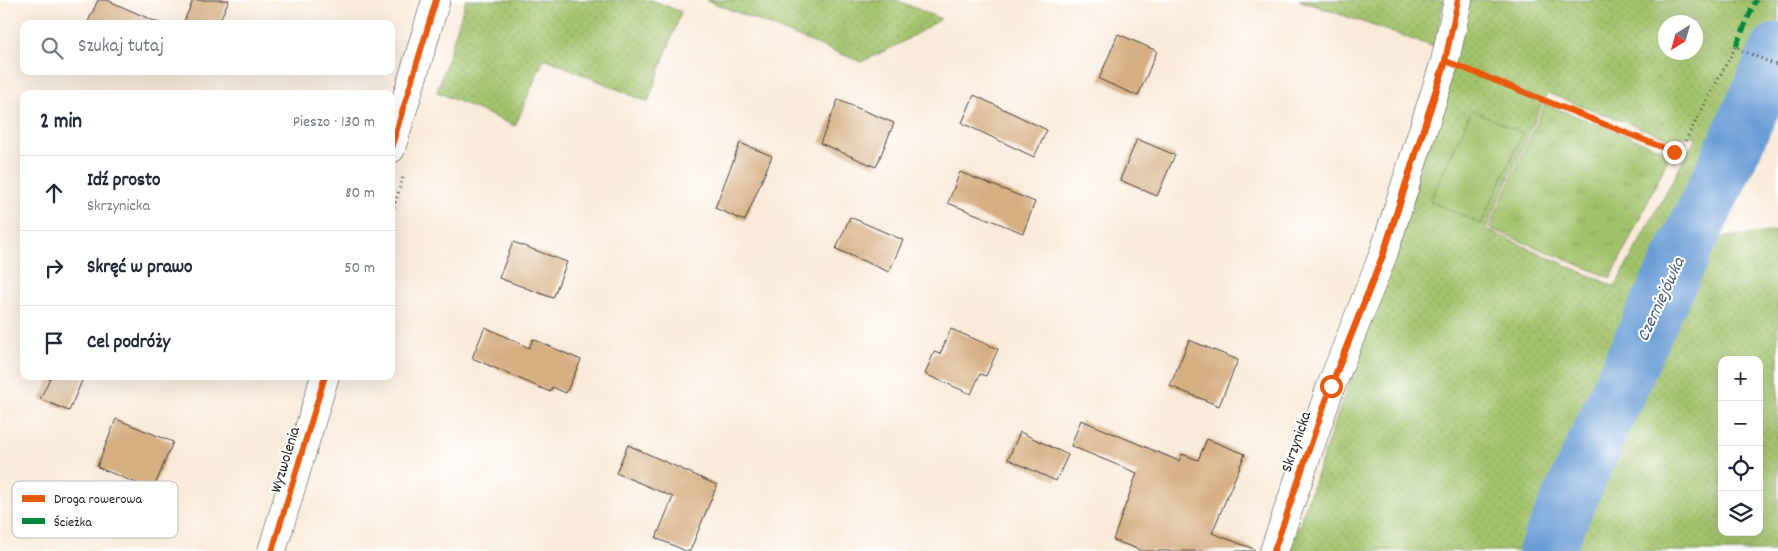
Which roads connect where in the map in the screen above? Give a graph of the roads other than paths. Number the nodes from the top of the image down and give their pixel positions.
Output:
1 (436, 0) edge
2 (1458, 0) edge
3 (395, 136) edge
4 (324, 380) edge
5 (272, 551) edge
6 (1274, 551) edge

1 - 3 street
2 - 6 street, Skrzynicka
4 - 5 street, Wyzwolenia

